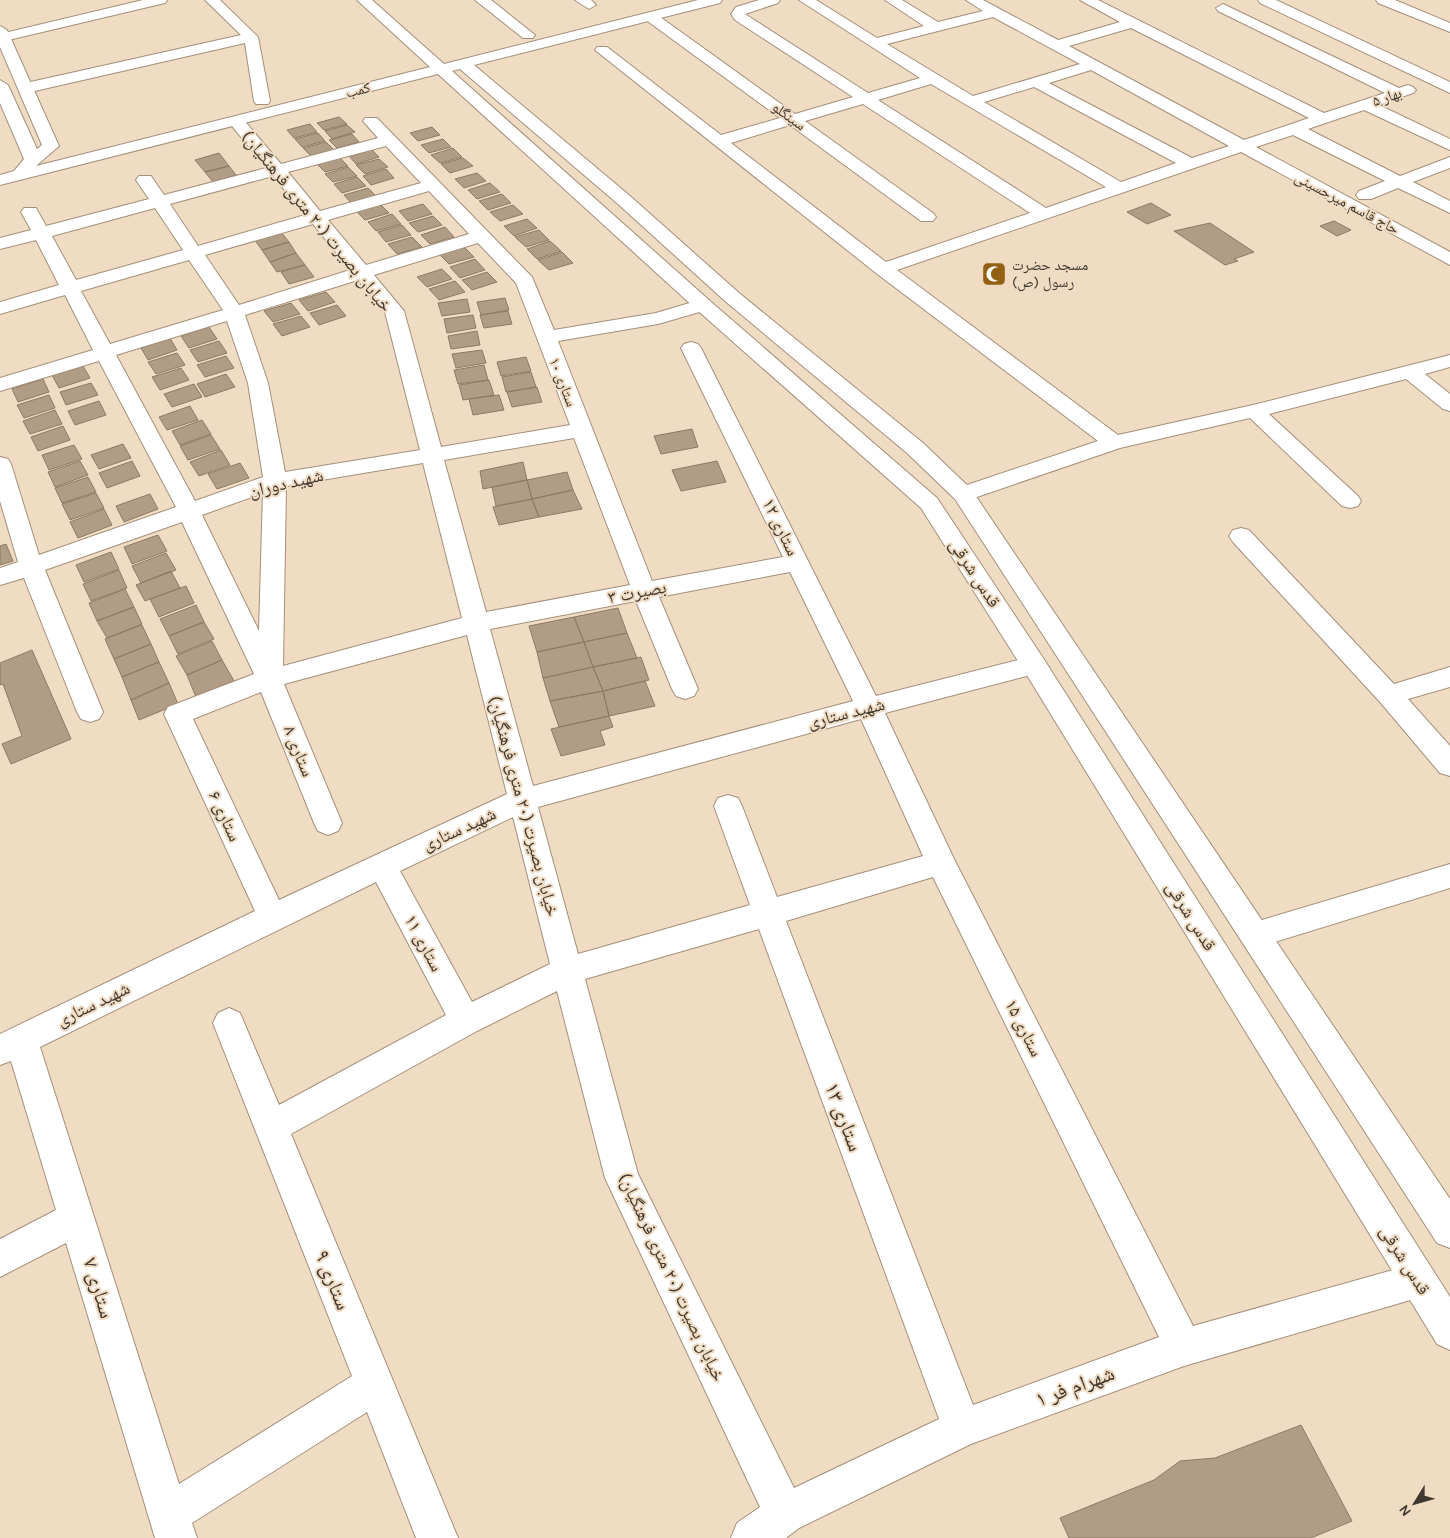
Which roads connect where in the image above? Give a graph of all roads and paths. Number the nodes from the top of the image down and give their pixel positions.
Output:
1 (160, 0) edge
2 (212, 0) edge
3 (364, 0) edge
4 (482, 0) edge
5 (663, 0) edge
6 (715, 0) edge
7 (773, 0) edge
8 (806, 0) edge
9 (892, 0) edge
10 (973, 0) edge
11 (1086, 0) edge
12 (1265, 0) edge
13 (1383, 0) edge
14 (1223, 8) dead end
15 (995, 12) junction
16 (651, 17) junction
17 (1133, 23) junction
18 (938, 28) junction
19 (1450, 28) edge
20 (2, 34) edge
21 (528, 35) junction
22 (250, 37) junction
23 (874, 44) junction
24 (1056, 46) junction
25 (602, 50) dead end
26 (458, 58) junction
27 (431, 59) junction
28 (1092, 66) junction
29 (1450, 75) edge
30 (933, 79) junction
31 (1434, 81) junction
32 (1036, 82) junction
33 (0, 85) edge
34 (26, 88) junction
35 (1450, 88) edge
36 (1398, 93) junction
37 (866, 99) junction
38 (262, 101) junction
39 (972, 101) junction
40 (32, 104) junction
41 (1366, 104) junction
42 (10, 108) junction
43 (794, 119) junction
44 (1323, 119) junction
45 (236, 121) junction
46 (371, 121) dead end
47 (1295, 129) junction
48 (389, 140) junction
49 (719, 141) junction
50 (1450, 145) edge
51 (1243, 148) junction
52 (33, 159) junction
53 (1450, 162) edge
54 (1192, 166) junction
55 (0, 167) edge
56 (275, 170) junction
57 (19, 175) junction
58 (0, 180) edge
59 (145, 180) dead end
60 (1399, 182) junction
61 (431, 185) junction
62 (1121, 188) junction
63 (1364, 195) dead end
64 (159, 201) junction
65 (1450, 208) edge
66 (30, 212) dead end
67 (1045, 214) junction
68 (927, 217) dead end
69 (316, 218) junction
70 (42, 233) junction
71 (480, 236) junction
72 (0, 244) edge
73 (194, 253) junction
74 (1450, 259) edge
75 (883, 269) junction
76 (362, 273) junction
77 (72, 288) junction
78 (703, 305) junction
79 (0, 308) edge
80 (234, 312) junction
81 (546, 337) junction
82 (691, 348) dead end
83 (106, 352) junction
84 (1450, 361) edge
85 (1409, 371) junction
86 (0, 384) edge
87 (1450, 406) edge
88 (1254, 411) junction
89 (582, 430) junction
90 (1114, 443) junction
91 (432, 455) junction
92 (0, 464) edge
93 (274, 481) junction
94 (963, 494) junction
95 (1350, 501) dead end
96 (929, 503) junction
97 (189, 511) junction
98 (1241, 536) dead end
99 (798, 562) junction
100 (31, 566) junction
101 (0, 577) edge
102 (644, 591) junction
103 (476, 623) junction
104 (1034, 665) junction
105 (1450, 677) edge
106 (270, 679) junction
107 (685, 689) dead end
108 (1390, 695) junction
109 (870, 707) junction
110 (90, 712) dead end
111 (178, 714) joint
112 (1124, 737) junction
113 (1083, 744) junction
114 (1450, 764) edge
115 (522, 800) junction
116 (728, 806) dead end
117 (328, 823) dead end
118 (941, 863) junction
119 (382, 866) junction
120 (1450, 876) edge
121 (767, 913) junction
122 (273, 918) junction
123 (1255, 935) junction
124 (567, 971) junction
125 (466, 1021) junction
126 (229, 1023) dead end
127 (10, 1045) edge
128 (271, 1127) junction
129 (77, 1218) junction
130 (1450, 1230) edge
131 (0, 1259) edge
132 (1418, 1280) junction
133 (1450, 1331) edge
134 (1184, 1347) junction
135 (375, 1384) junction
136 (962, 1428) junction
137 (786, 1514) junction
138 (172, 1526) edge
139 (437, 1538) edge
140 (752, 1538) edge

1 - 20 street
2 - 22 street
3 - 27 street, قدس شرقی
4 - 21 street
5 - 21 street, کمب
6 - 16 street, کمب
7 - 37 street
8 - 23 street
9 - 18 street
10 - 15 street, حاج قاسم میرحسینی
11 - 17 street
12 - 31 street
13 - 19 street
14 - 36 street
15 - 18 street
15 - 24 street, حاج قاسم میرحسینی
16 - 26 street, کمب
16 - 43 street, سینگلو
17 - 24 street
17 - 44 street
18 - 23 street
20 - 34 street
21 - 26 street, کمب
22 - 34 street
22 - 38 street
23 - 30 street
24 - 28 street, حاج قاسم میرحسینی
25 - 49 street
26 - 27 street, کمب
26 - 45 street, کمب
26 - 94 street
27 - 38 street, کمب
27 - 78 street, قدس شرقی
28 - 32 street
28 - 51 street, حاج قاسم میرحسینی
29 - 31 street, بهار ۵
30 - 37 street
30 - 39 street
31 - 35 street
31 - 36 street, بهار ۵
32 - 39 street
32 - 54 street
33 - 42 street
34 - 40 street
36 - 41 street, بهار ۵
37 - 43 street
37 - 67 street
38 - 52 street, کمب
39 - 62 street
40 - 42 street
40 - 52 street
41 - 44 street, بهار ۵
41 - 50 street
42 - 52 street
43 - 49 street
43 - 68 street, سینگلو
44 - 47 street, بهار ۵
45 - 56 street, خیابان بصیرت (۲۰ متری فرهنگیان)
45 - 57 street, کمب
46 - 48 street, ستاری ۱۰
47 - 51 street, بهار ۵
47 - 60 street
48 - 56 street
48 - 61 street, ستاری ۱۰
49 - 75 street
51 - 54 street, بهار ۵
51 - 74 street, حاج قاسم میرحسینی
52 - 55 street, کمب
52 - 57 street
53 - 60 street
54 - 62 street, بهار ۵
56 - 64 street
56 - 69 street, خیابان بصیرت (۲۰ متری فرهنگیان)
57 - 58 street, کمب
59 - 64 street
60 - 63 street
60 - 65 street
61 - 69 street
61 - 71 street, ستاری ۱۰
62 - 67 street, بهار ۵
64 - 70 street
64 - 73 street
66 - 70 street, ستاری ۸
67 - 75 street, بهار ۵
69 - 73 street
69 - 76 street, خیابان بصیرت (۲۰ متری فرهنگیان)
70 - 72 street
70 - 77 street, ستاری ۸
71 - 76 street
71 - 81 street, ستاری ۱۰
73 - 77 street
73 - 80 street
75 - 90 street
76 - 80 street
76 - 91 street, خیابان بصیرت (۲۰ متری فرهنگیان)
77 - 79 street
77 - 83 street, ستاری ۸
78 - 81 street
78 - 96 street, قدس شرقی
80 - 83 street
80 - 93 street
81 - 89 street, ستاری ۱۰
82 - 99 street, ستاری ۱۲
83 - 86 street
83 - 97 street, ستاری ۸
84 - 85 street
85 - 87 street
85 - 88 street
88 - 90 street
88 - 95 street
89 - 91 street, شهید دوران
89 - 102 street, ستاری ۱۰
90 - 94 street
91 - 93 street, شهید دوران
91 - 103 street, خیابان بصیرت (۲۰ متری فرهنگیان)
92 - 100 street
93 - 97 street, شهید دوران
93 - 106 street
94 - 96 street
94 - 112 street
96 - 104 street, قدس شرقی
97 - 100 street, شهید دوران
97 - 106 street, ستاری ۸
98 - 108 street
99 - 102 street, بصیرت ۳
99 - 109 street, ستاری ۱۲
100 - 101 street, شهید دوران
100 - 110 street
102 - 103 street, بصیرت ۳
102 - 107 street, ستاری ۱۰
103 - 106 street, بصیرت ۳
103 - 115 street, خیابان بصیرت (۲۰ متری فرهنگیان)
104 - 109 street, شهید ستاری
104 - 113 street, قدس شرقی
105 - 108 street
106 - 111 street, بصیرت ۳
106 - 117 street, ستاری ۸
108 - 114 street
109 - 115 street, شهید ستاری
109 - 118 street, ستاری ۱۵
111 - 122 street, ستاری ۶
112 - 113 street
112 - 123 street
113 - 132 street, قدس شرقی
115 - 119 street, شهید ستاری
115 - 124 street, خیابان بصیرت (۲۰ متری فرهنگیان)
116 - 121 street, ستاری ۱۳
118 - 121 street
118 - 134 street, ستاری ۱۵
119 - 122 street, شهید ستاری
119 - 125 street, ستاری ۱۱
120 - 123 street
121 - 124 street
121 - 136 street, ستاری ۱۳
122 - 127 street, شهید ستاری
123 - 130 street
124 - 125 street
124 - 137 street, خیابان بصیرت (۲۰ متری فرهنگیان)
125 - 128 street
126 - 128 street, ستاری ۹
127 - 129 street, ستاری ۷
128 - 135 street, ستاری ۹
129 - 131 street
129 - 138 street, ستاری ۷
132 - 133 street, قدس شرقی
132 - 134 street, شهرام فر ۱
134 - 136 street, شهرام فر ۱
135 - 138 street
135 - 139 street, ستاری ۹
136 - 137 street, شهرام فر ۱
137 - 140 street, شهرام فر ۱

